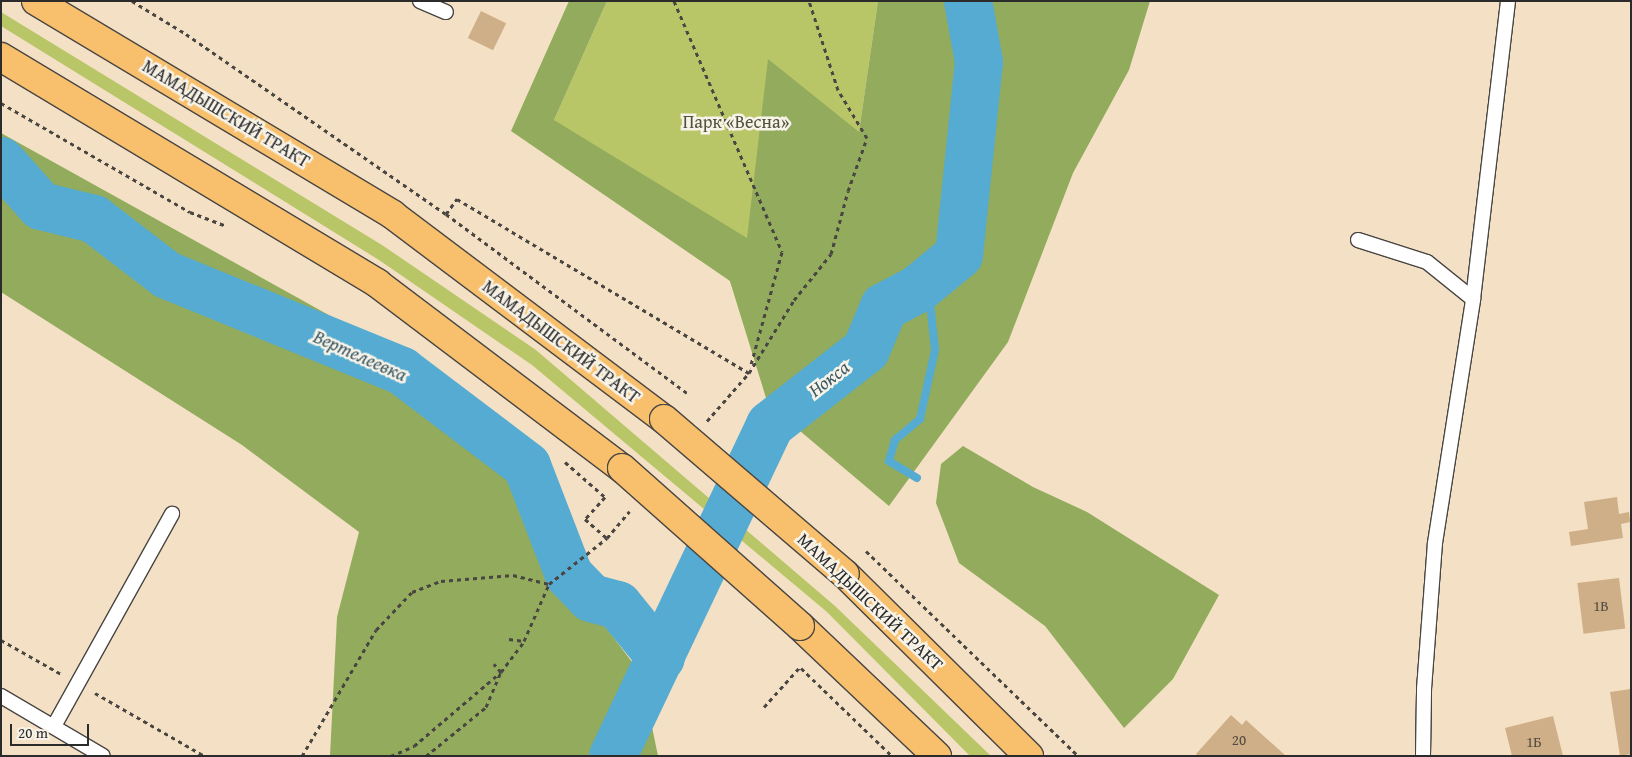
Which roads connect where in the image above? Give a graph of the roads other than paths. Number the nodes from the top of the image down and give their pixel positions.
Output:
1 (36, 1) edge
2 (420, 1) edge
3 (1508, 1) edge
4 (446, 12) dead end
5 (1, 57) edge
6 (1358, 240) dead end
7 (1473, 299) junction
8 (172, 514) dead end
9 (1, 696) edge
10 (54, 726) junction
11 (103, 756) edge
12 (937, 756) edge
13 (1029, 756) edge
14 (1423, 756) edge

1 - 13 main road, МАМАДЫШСКИЙ ТРАКТ, bridge
2 - 4 lane
3 - 7 lane
5 - 12 main road, bridge
6 - 7 lane
7 - 14 lane
8 - 10 lane
9 - 10 lane
10 - 11 lane

